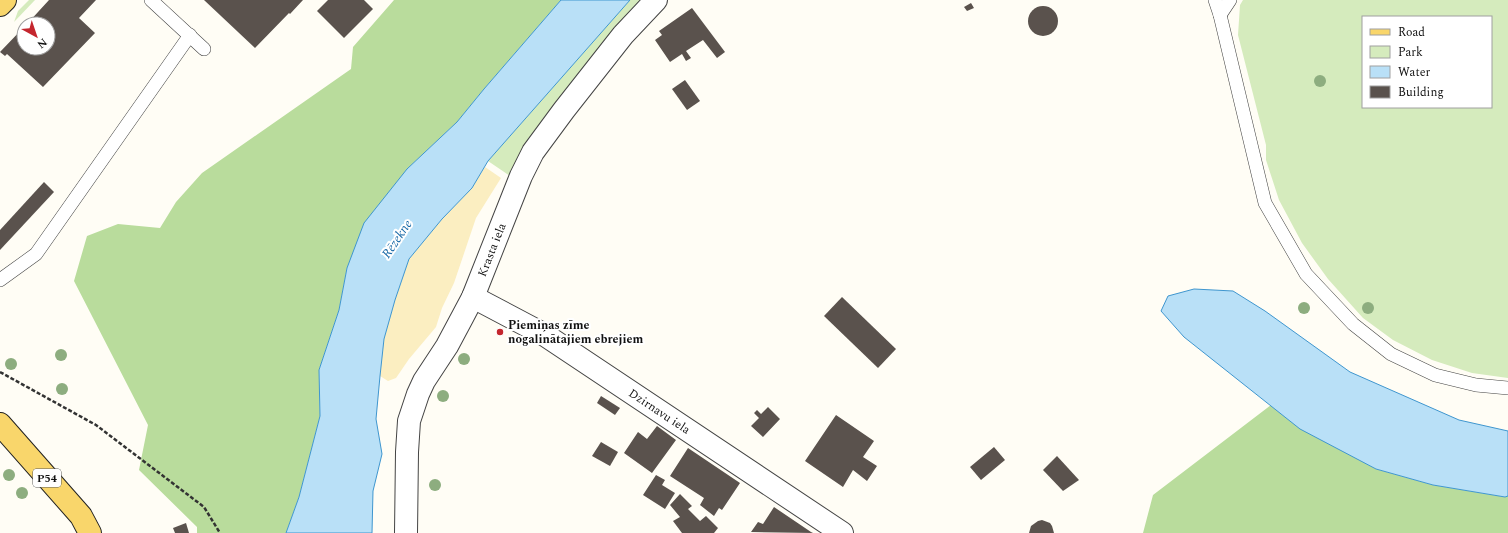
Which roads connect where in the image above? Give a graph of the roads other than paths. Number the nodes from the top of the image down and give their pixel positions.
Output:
1 (5, 0) edge
2 (151, 0) edge
3 (656, 0) edge
4 (1215, 0) edge
5 (1230, 0) edge
6 (0, 5) edge
7 (1220, 15) junction
8 (190, 35) junction
9 (204, 49) dead end
10 (0, 280) edge
11 (473, 297) junction
12 (1508, 388) edge
13 (0, 424) edge
14 (90, 533) edge
15 (406, 533) edge
16 (842, 533) edge

1 - 6 main road
2 - 8 lane
3 - 11 street, Krasta iela
4 - 7 lane
5 - 7 lane
7 - 12 lane
8 - 9 lane
8 - 10 lane
11 - 15 street, Krasta iela
11 - 16 street, Dzirnavu iela
13 - 14 main road, P54

